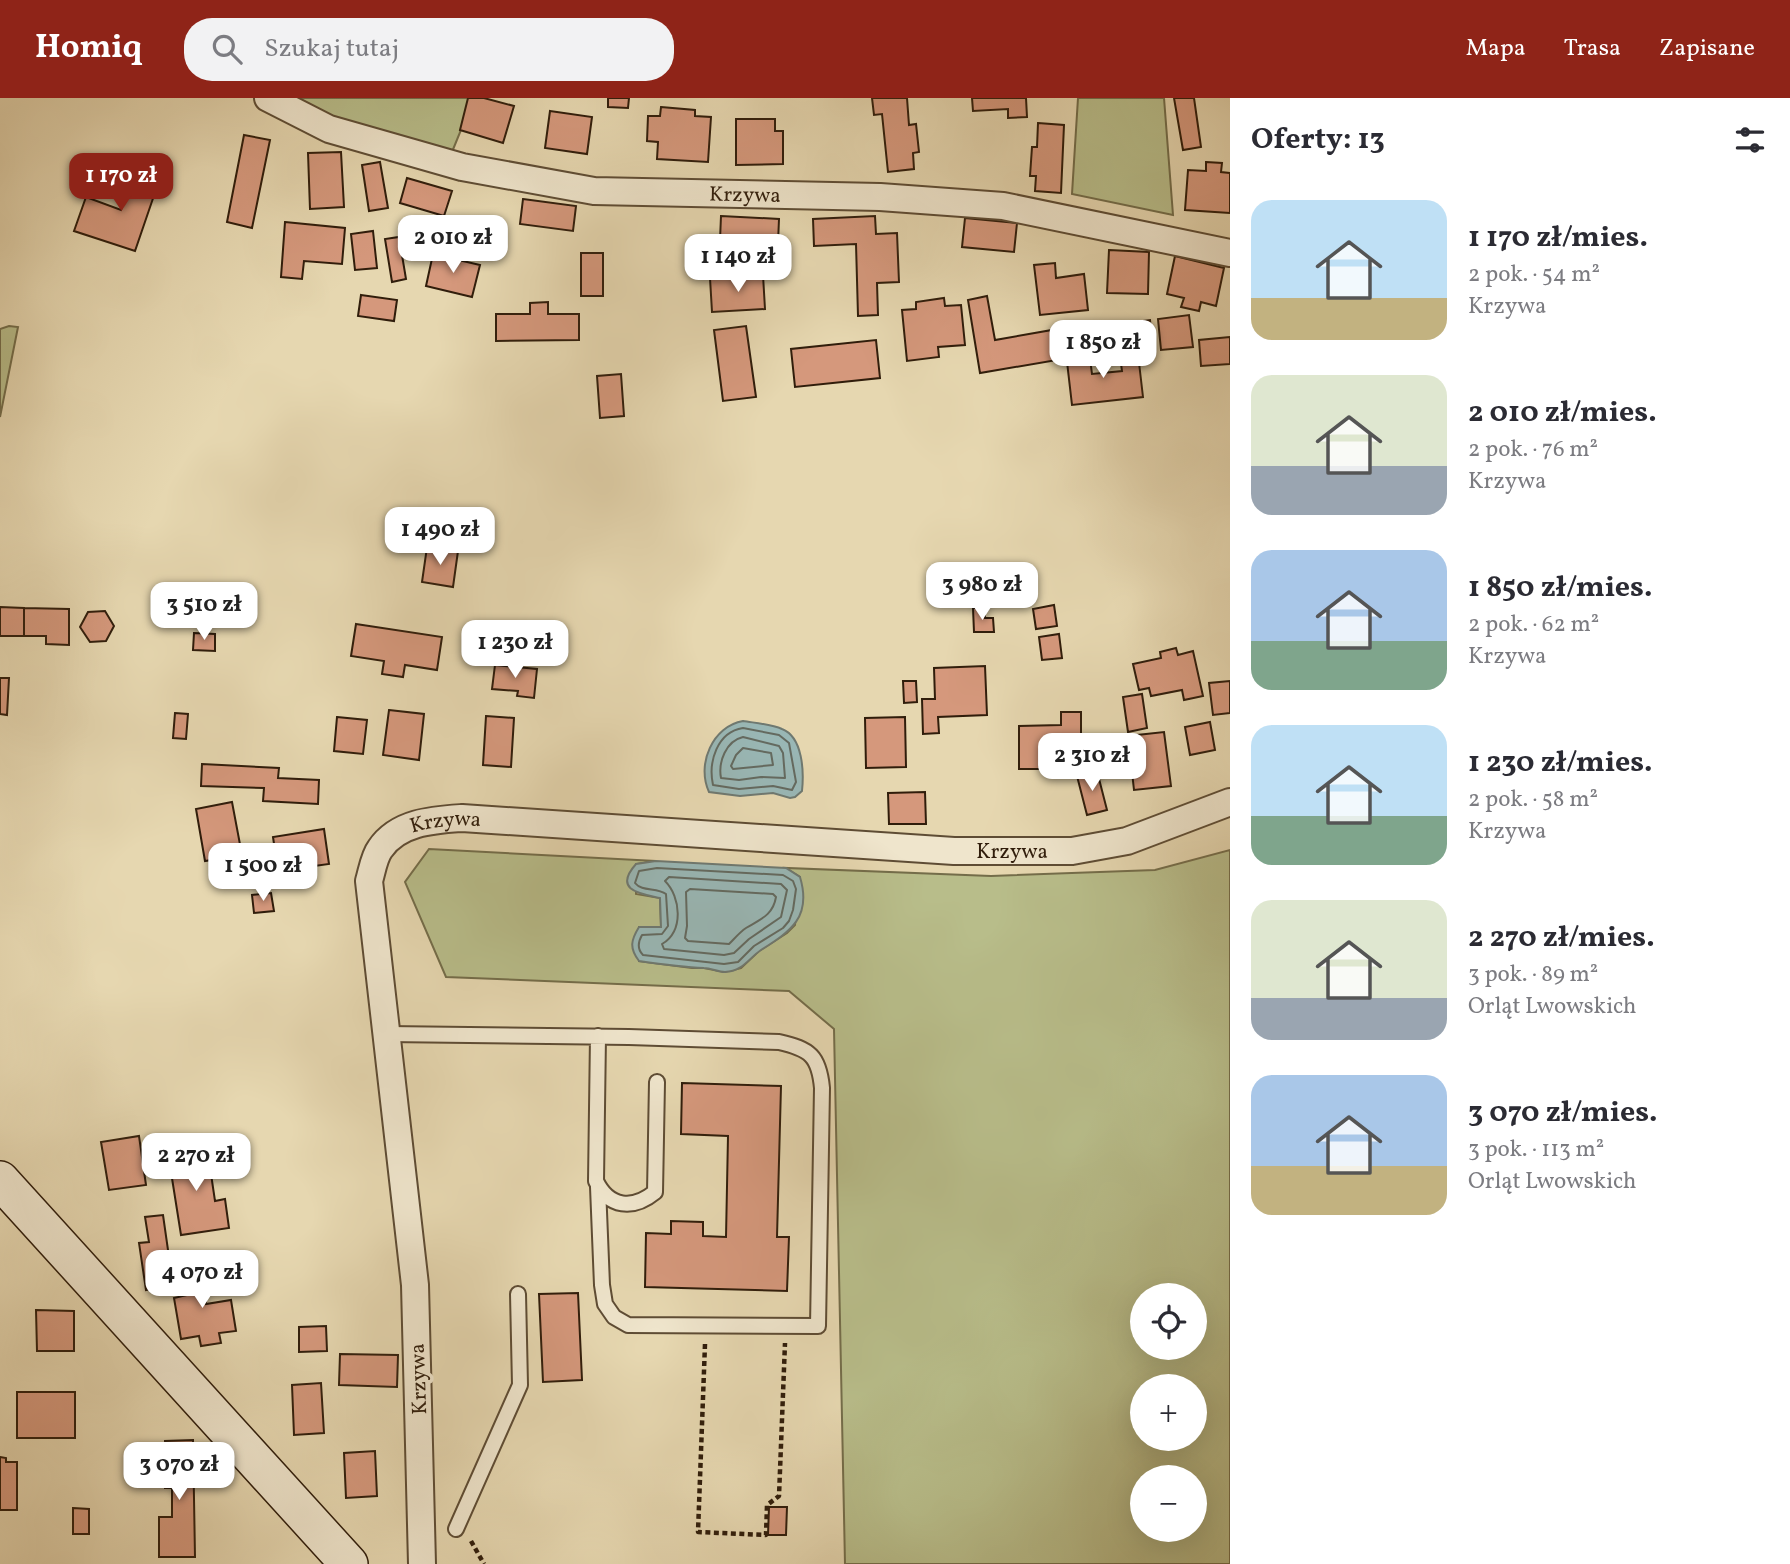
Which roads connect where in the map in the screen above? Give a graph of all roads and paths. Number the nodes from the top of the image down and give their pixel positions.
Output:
1 (268, 98) edge
2 (1230, 253) edge
3 (1230, 802) edge
4 (387, 1034) junction
5 (598, 1037) junction
6 (657, 1082) dead end
7 (0, 1180) edge
8 (598, 1187) junction
9 (518, 1294) dead end
10 (706, 1326) junction
11 (785, 1326) junction
12 (456, 1529) dead end
13 (349, 1564) edge
14 (422, 1564) edge

1 - 2 street, Krzywa
3 - 4 street, Krzywa
4 - 5 lane
4 - 14 street, Krzywa
5 - 8 lane
5 - 11 lane
6 - 8 lane
7 - 13 street
8 - 10 lane
9 - 12 lane
10 - 11 lane
10 - 11 path

